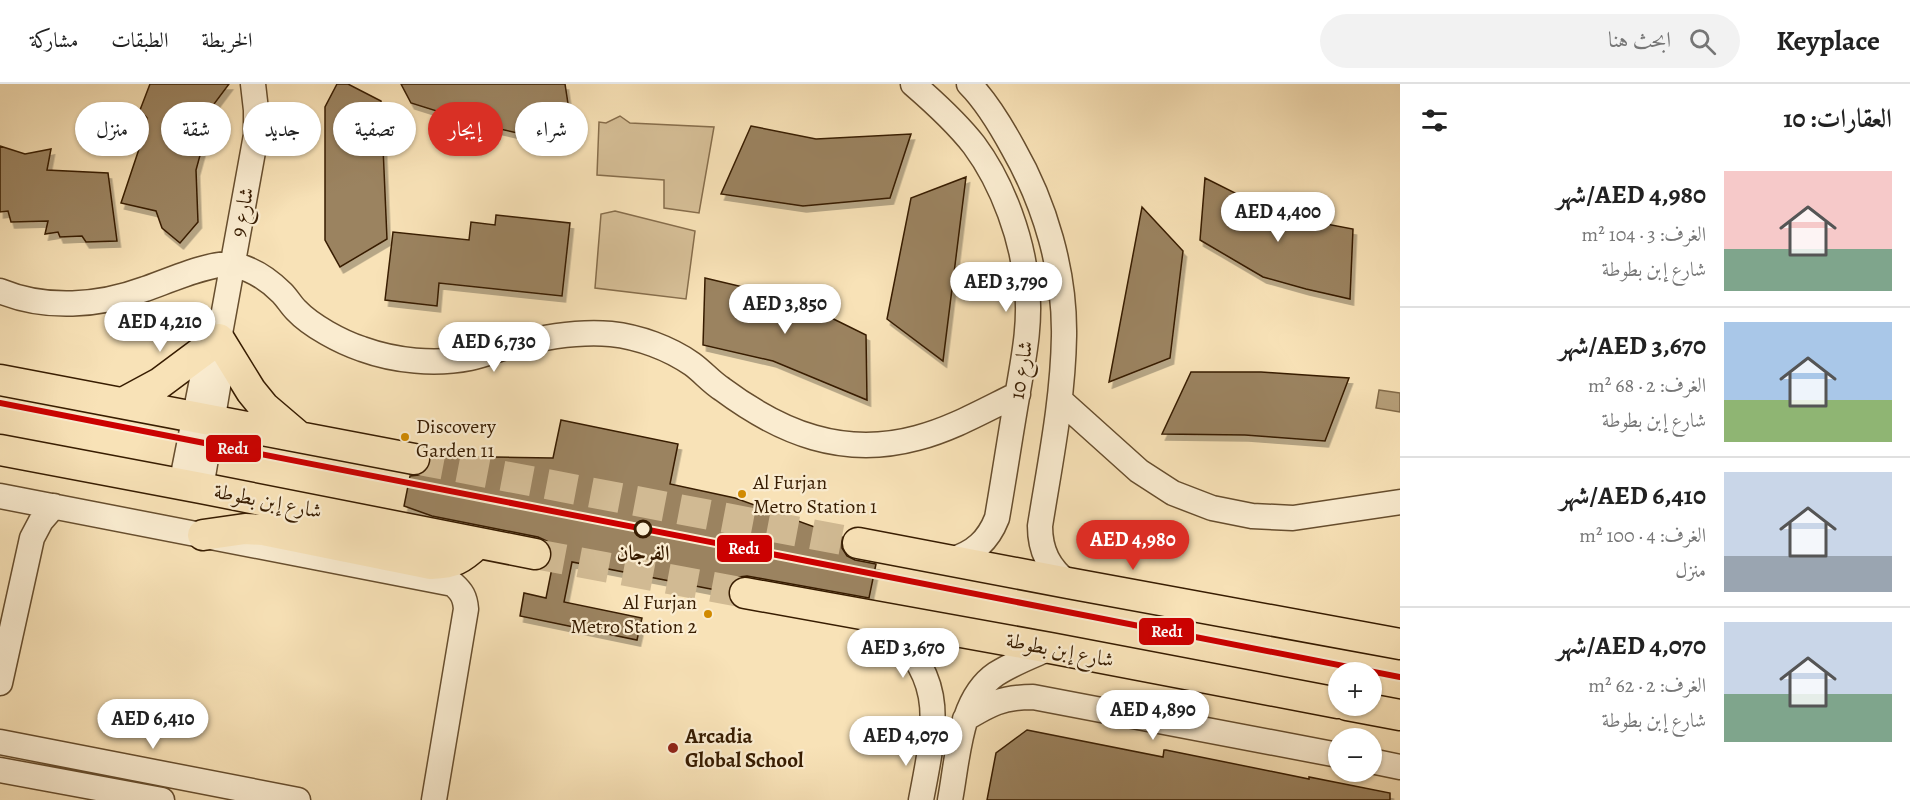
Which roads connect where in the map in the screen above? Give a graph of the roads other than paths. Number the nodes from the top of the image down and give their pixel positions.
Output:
1 (253, 84) edge
2 (913, 84) edge
3 (969, 84) edge
4 (232, 264) junction
5 (1028, 290) junction
6 (0, 291) edge
7 (1062, 297) junction
8 (219, 339) junction
9 (0, 380) edge
10 (1060, 400) junction
11 (123, 403) junction
12 (1016, 406) junction
13 (203, 419) junction
14 (300, 437) junction
15 (0, 450) edge
16 (414, 459) tunnel mouth
17 (191, 486) junction
18 (9, 498) edge
19 (1400, 502) edge
20 (54, 506) junction
21 (203, 535) junction
22 (32, 538) junction
23 (858, 543) tunnel mouth
24 (477, 544) junction
25 (535, 554) tunnel mouth
26 (951, 560) junction
27 (1068, 583) junction
28 (746, 593) tunnel mouth
29 (874, 616) junction
30 (1400, 644) edge
31 (1050, 648) junction
32 (0, 683) edge
33 (1328, 701) edge
34 (1382, 712) edge
35 (1400, 715) edge
36 (965, 719) junction
37 (0, 742) edge
38 (1328, 753) edge
39 (1382, 763) edge
40 (1400, 766) edge
41 (0, 770) edge
42 (162, 800) edge
43 (298, 800) edge
44 (434, 800) edge
45 (921, 800) edge
46 (950, 800) edge

1 - 4 street, شارع 9
2 - 5 street, شارع 10
3 - 7 street, شارع 10
4 - 6 street
4 - 8 street, شارع 9
4 - 12 street
5 - 7 street
5 - 12 street, شارع 10
7 - 10 street, شارع 10
8 - 11 main road
8 - 13 street, شارع 9
8 - 14 main road
9 - 11 main road
10 - 19 street
10 - 27 street, شارع 10
11 - 13 main road
12 - 26 street, شارع 10
13 - 14 main road
13 - 17 street, شارع 9
14 - 16 main road
15 - 17 main road, شارع إبن بطوطة
17 - 24 main road, شارع إبن بطوطة
18 - 20 street
18 - 22 street
20 - 21 street
20 - 22 street
21 - 24 main road
21 - 44 street
22 - 32 street
23 - 26 main road
24 - 25 main road, شارع إبن بطوطة
26 - 27 main road
27 - 30 main road
28 - 29 main road, شارع إبن بطوطة
29 - 31 main road, شارع إبن بطوطة
29 - 45 street
31 - 33 main road, شارع إبن بطوطة
31 - 36 street
34 - 35 main road
36 - 38 street
36 - 46 street
37 - 43 street
39 - 40 street
41 - 42 street

